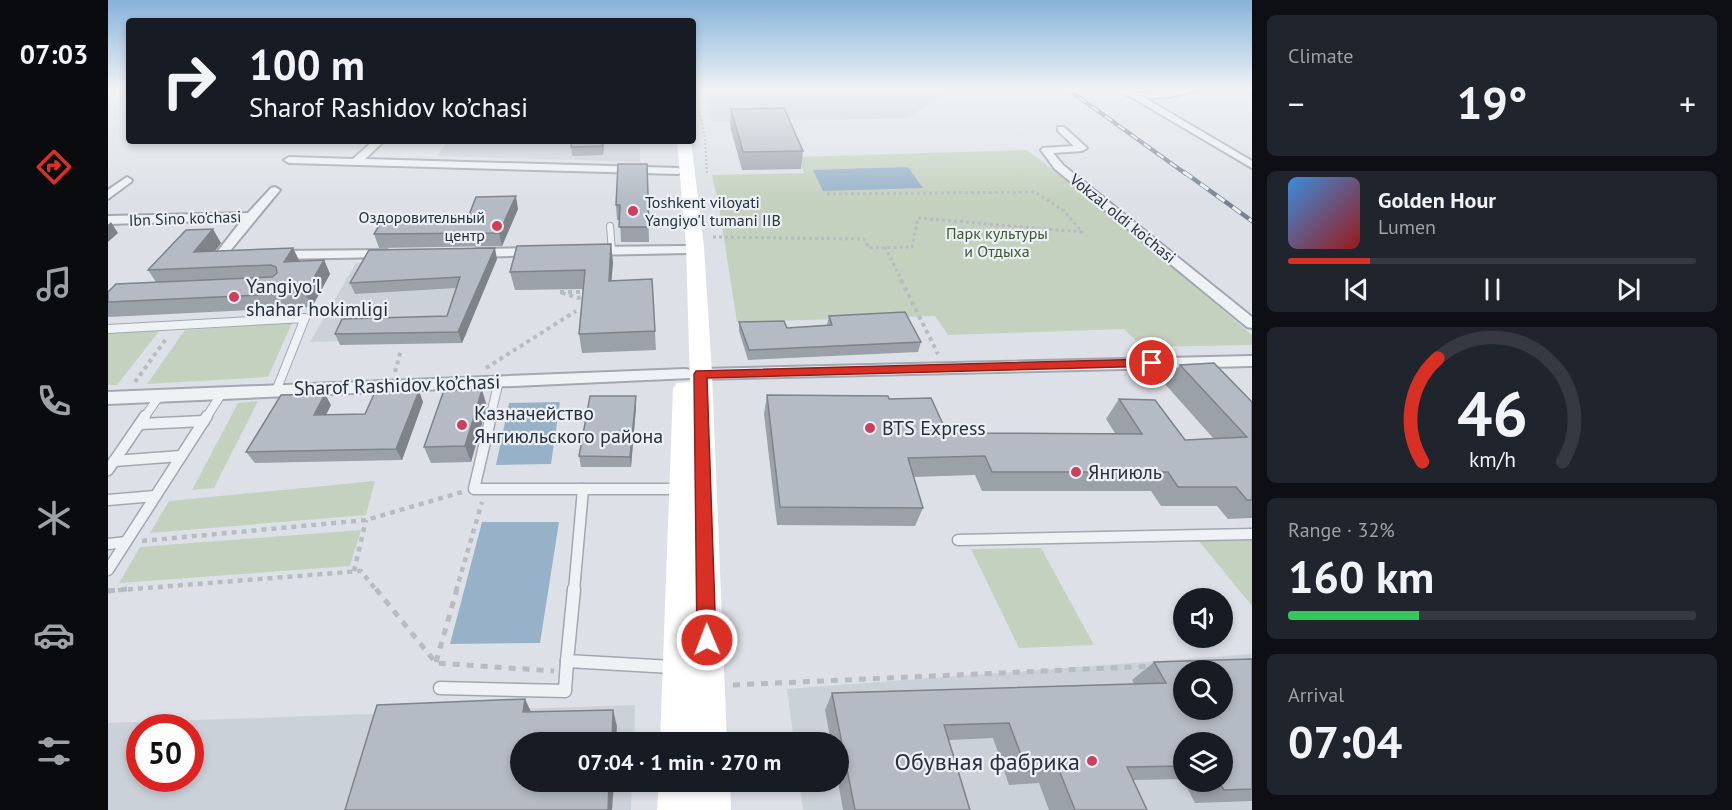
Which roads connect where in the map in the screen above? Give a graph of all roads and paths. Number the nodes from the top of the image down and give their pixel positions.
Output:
1 (702, 126) edge
2 (1186, 126) edge
3 (1061, 129) dead end
4 (376, 144) edge
5 (677, 144) edge
6 (685, 144) edge
7 (289, 160) dead end
8 (356, 162) junction
9 (1252, 165) edge
10 (691, 172) junction
11 (127, 180) dead end
12 (275, 190) dead end
13 (826, 194) dead end
14 (108, 196) edge
15 (250, 216) junction
16 (108, 220) edge
17 (610, 226) dead end
18 (713, 237) dead end
19 (885, 247) junction
20 (685, 250) junction
21 (576, 251) edge
22 (612, 251) junction
23 (552, 252) edge
24 (457, 253) edge
25 (398, 254) edge
26 (578, 298) joint
27 (576, 311) dead end
28 (1252, 324) edge
29 (108, 329) edge
30 (172, 330) dead end
31 (401, 350) dead end
32 (1252, 361) edge
33 (1198, 362) junction
34 (486, 367) dead end
35 (945, 369) junction
36 (693, 374) junction
37 (1213, 378) edge
38 (499, 381) junction
39 (391, 386) junction
40 (276, 391) junction
41 (222, 393) junction
42 (160, 395) junction
43 (125, 397) junction
44 (108, 398) edge
45 (204, 421) junction
46 (140, 423) junction
47 (181, 456) junction
48 (111, 466) edge
49 (474, 489) junction
50 (486, 489) junction
51 (583, 489) junction
52 (683, 489) junction
53 (155, 496) junction
54 (108, 500) edge
55 (366, 520) junction
56 (1252, 534) edge
57 (958, 540) dead end
58 (126, 542) junction
59 (108, 544) edge
60 (108, 570) edge
61 (354, 571) junction
62 (108, 591) edge
63 (436, 663) junction
64 (1158, 666) edge
65 (566, 667) junction
66 (680, 668) junction
67 (708, 686) junction
68 (440, 688) dead end
69 (678, 732) edge
70 (710, 732) edge
71 (678, 792) edge
72 (711, 792) edge
73 (677, 810) edge
74 (711, 810) edge

1 - 10 path
2 - 9 street
3 - 28 street, Vokzal oldi ko'chasi
4 - 8 street
5 - 10 main road
6 - 10 main road
7 - 8 street
8 - 10 street
10 - 20 main road
10 - 36 main road
11 - 14 street
12 - 15 street
13 - 19 path
15 - 16 street, Ibn Sino ko'chasi
15 - 25 street, Ibn Sino ko'chasi
17 - 22 lane
18 - 19 path
19 - 35 path
20 - 22 street
20 - 36 main road
21 - 22 street
23 - 24 street
26 - 26 path
27 - 34 path
29 - 40 lane
30 - 43 path
31 - 39 path
32 - 33 street, Sharof Rashidov ko’chasi
33 - 35 street, Sharof Rashidov ko’chasi
33 - 37 street
35 - 36 street, Sharof Rashidov ko’chasi
36 - 38 street, Sharof Rashidov ko’chasi
36 - 52 main road
36 - 67 main road
38 - 39 street, Sharof Rashidov ko’chasi
38 - 49 lane
39 - 40 street, Sharof Rashidov ko’chasi
40 - 41 street, Sharof Rashidov ko’chasi
41 - 42 street, Sharof Rashidov ko’chasi
41 - 45 lane
42 - 43 street, Sharof Rashidov ko’chasi
42 - 46 lane
43 - 44 street, Sharof Rashidov ko’chasi
45 - 46 lane
45 - 47 lane
46 - 48 lane
47 - 48 lane
47 - 53 lane
49 - 50 lane
49 - 55 path
50 - 51 lane
50 - 63 path
51 - 52 lane
51 - 65 lane
52 - 66 main road
53 - 54 lane
53 - 58 lane
55 - 58 path
55 - 61 path
56 - 57 lane
58 - 59 lane
58 - 60 lane
61 - 62 path
61 - 63 path
63 - 65 path
64 - 67 path
65 - 66 lane
65 - 68 lane
66 - 69 main road
67 - 70 main road
71 - 73 main road
72 - 74 main road

